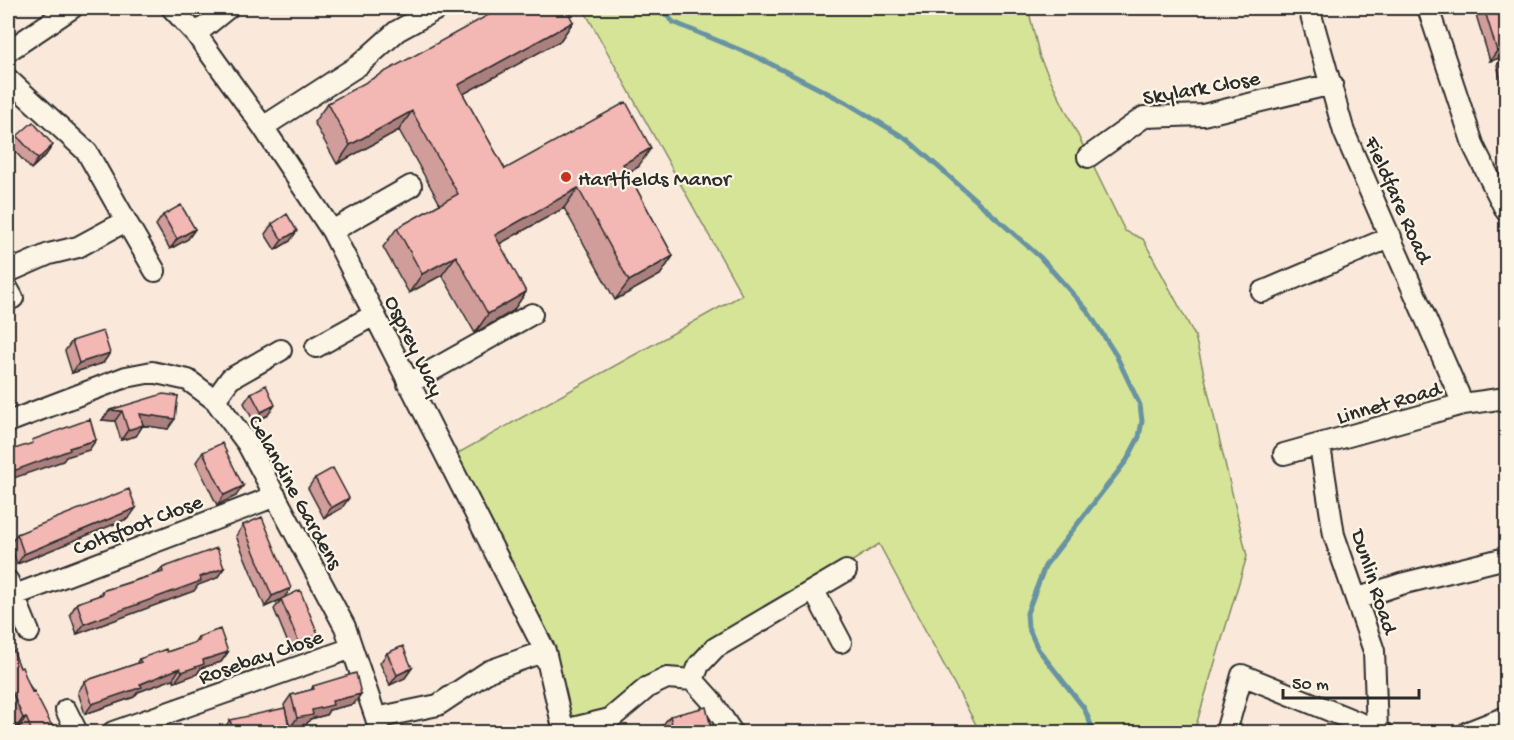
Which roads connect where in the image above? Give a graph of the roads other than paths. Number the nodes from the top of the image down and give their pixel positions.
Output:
1 (72, 8) edge
2 (171, 8) edge
3 (228, 8) edge
4 (439, 8) edge
5 (1309, 8) edge
6 (1428, 8) edge
7 (419, 13) edge
8 (196, 34) junction
9 (8, 51) edge
10 (8, 79) edge
11 (1332, 84) junction
12 (263, 127) junction
13 (1088, 157) dead end
14 (411, 186) dead end
15 (1506, 211) edge
16 (126, 221) junction
17 (332, 231) junction
18 (1390, 237) junction
19 (155, 271) dead end
20 (8, 273) edge
21 (1263, 292) dead end
22 (532, 314) dead end
23 (374, 315) junction
24 (316, 347) dead end
25 (280, 350) dead end
26 (408, 384) junction
27 (1506, 398) edge
28 (215, 400) junction
29 (1463, 404) junction
30 (8, 422) edge
31 (1320, 446) junction
32 (1284, 454) dead end
33 (276, 496) junction
34 (1506, 558) edge
35 (846, 571) dead end
36 (11, 588) edge
37 (814, 591) junction
38 (1356, 599) junction
39 (29, 632) dead end
40 (841, 642) dead end
41 (352, 648) junction
42 (545, 651) junction
43 (693, 680) junction
44 (66, 710) dead end
45 (1506, 717) edge
46 (377, 725) edge
47 (564, 731) edge
48 (77, 732) edge
49 (113, 732) edge
50 (732, 732) edge
51 (1226, 732) edge
52 (1379, 732) edge
53 (1468, 732) edge

1 - 9 street
2 - 8 street, Osprey Way
3 - 8 street
4 - 7 street
5 - 11 street, Fieldfare Road
6 - 15 street
7 - 12 street
8 - 12 street, Osprey Way
10 - 16 street
11 - 13 street, Skylark Close
11 - 18 street, Fieldfare Road
12 - 17 street, Osprey Way
14 - 17 street
16 - 19 street
16 - 20 street
17 - 23 street, Osprey Way
18 - 21 street
18 - 29 street, Fieldfare Road
22 - 26 street
23 - 24 street
23 - 26 street, Osprey Way
25 - 28 street
26 - 42 street, Osprey Way
27 - 29 street, Linnet Road
28 - 30 street, Celandine Gardens
28 - 33 street, Celandine Gardens
29 - 31 street, Linnet Road
31 - 32 street, Linnet Road
31 - 38 street, Dunlin Road
33 - 36 street, Coltsfoot Close
33 - 41 street, Celandine Gardens
34 - 38 street
35 - 37 street
36 - 39 street
37 - 40 street
37 - 43 street
38 - 52 street, Dunlin Road
41 - 46 street, Rosebay Close
41 - 49 street, Rosebay Close
42 - 46 street
42 - 47 street, Osprey Way
43 - 47 street
43 - 50 street
44 - 48 street
45 - 53 street
51 - 52 street

